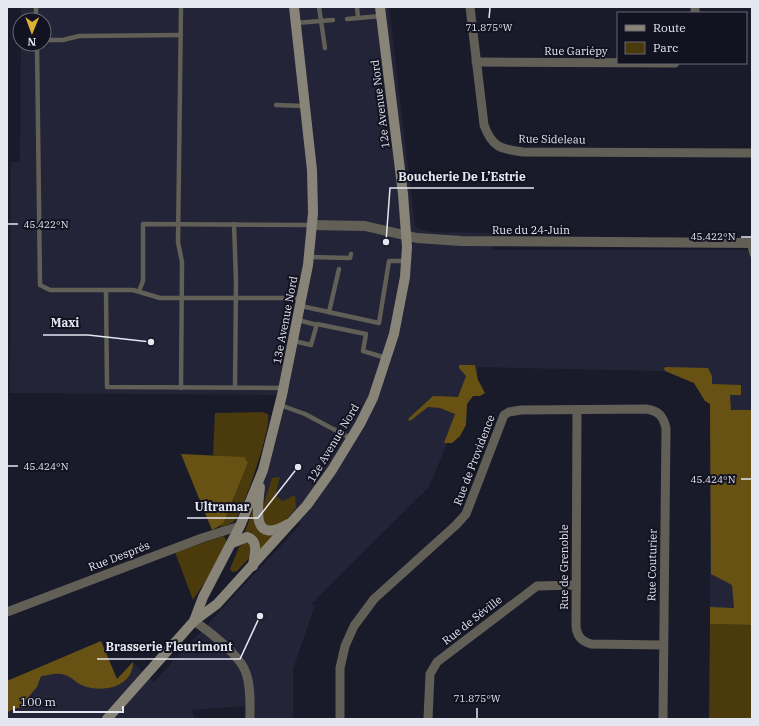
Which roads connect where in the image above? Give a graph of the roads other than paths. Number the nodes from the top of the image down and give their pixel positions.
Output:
1 (181, 7) edge
2 (294, 7) edge
3 (319, 7) edge
4 (357, 7) edge
5 (470, 7) edge
6 (380, 12) edge
7 (358, 18) junction
8 (347, 19) dead end
9 (333, 20) dead end
10 (322, 21) junction
11 (296, 23) junction
12 (181, 35) junction
13 (52, 40) edge
14 (325, 48) dead end
15 (36, 52) edge
16 (476, 62) junction
17 (617, 63) edge
18 (276, 105) dead end
19 (305, 106) junction
20 (752, 152) edge
21 (178, 224) junction
22 (234, 224) junction
23 (312, 225) junction
24 (407, 235) junction
25 (751, 243) edge
26 (350, 254) dead end
27 (752, 255) edge
28 (309, 257) junction
29 (406, 261) junction
30 (339, 269) dead end
31 (106, 290) junction
32 (139, 291) junction
33 (236, 297) junction
34 (182, 298) junction
35 (301, 302) junction
36 (329, 312) junction
37 (298, 320) junction
38 (317, 325) junction
39 (294, 341) junction
40 (387, 358) junction
41 (181, 388) junction
42 (235, 388) junction
43 (283, 388) junction
44 (280, 405) junction
45 (578, 410) junction
46 (660, 414) joint
47 (352, 439) junction
48 (262, 470) junction
49 (294, 519) junction
50 (240, 526) junction
51 (232, 543) junction
52 (253, 566) junction
53 (576, 585) junction
54 (7, 612) edge
55 (194, 621) junction
56 (663, 645) junction
57 (107, 719) edge
58 (250, 719) edge
59 (340, 719) edge
60 (428, 719) edge
61 (663, 719) edge

1 - 12 lane
2 - 11 main road, 13e Avenue Nord
3 - 10 lane
4 - 7 lane
5 - 16 street, Rue Sideleau
6 - 7 lane
6 - 24 main road, 12e Avenue Nord
7 - 8 lane
9 - 10 lane
10 - 11 lane
10 - 14 lane
11 - 19 main road, 13e Avenue Nord
12 - 13 lane
12 - 21 lane
15 - 31 lane
16 - 17 street, Rue Gariépy
16 - 20 street, Rue Sideleau
18 - 19 lane
19 - 23 main road, 13e Avenue Nord
21 - 22 lane
21 - 32 lane
21 - 34 lane
22 - 23 lane
22 - 33 lane
23 - 24 street, Rue du 24-Juin
23 - 28 main road, 13e Avenue Nord
24 - 25 street, Rue du 24-Juin
24 - 29 main road, 12e Avenue Nord
25 - 27 lane
26 - 28 lane
28 - 35 main road, 13e Avenue Nord
29 - 36 lane
29 - 40 main road, 12e Avenue Nord
30 - 36 lane
31 - 32 lane
31 - 41 lane
32 - 34 lane
33 - 34 lane
33 - 35 lane
33 - 42 lane
34 - 41 lane
35 - 36 lane
35 - 37 main road, 13e Avenue Nord
37 - 38 lane
37 - 39 main road, 13e Avenue Nord
38 - 39 lane
38 - 40 lane
39 - 43 main road, 13e Avenue Nord
40 - 47 main road, 12e Avenue Nord
41 - 42 lane
42 - 43 lane
43 - 44 main road, 13e Avenue Nord
44 - 47 lane
44 - 48 main road, 13e Avenue Nord
45 - 46 street, Rue de Providence
45 - 53 street, Rue de Grenoble
45 - 59 street, Rue de Providence
46 - 56 street, Rue Couturier
47 - 49 main road, 12e Avenue Nord
48 - 49 main road
48 - 50 main road, 13e Avenue Nord
49 - 52 main road, 12e Avenue Nord
50 - 51 main road, 13e Avenue Nord
50 - 54 street, Rue Després
51 - 52 main road
51 - 55 main road, 13e Avenue Nord
52 - 55 main road, 12e Avenue Nord
53 - 56 street, Rue de Grenoble
53 - 60 street, Rue de Séville
55 - 57 main road, 12e Avenue Nord
55 - 58 street
56 - 61 street, Rue Couturier

